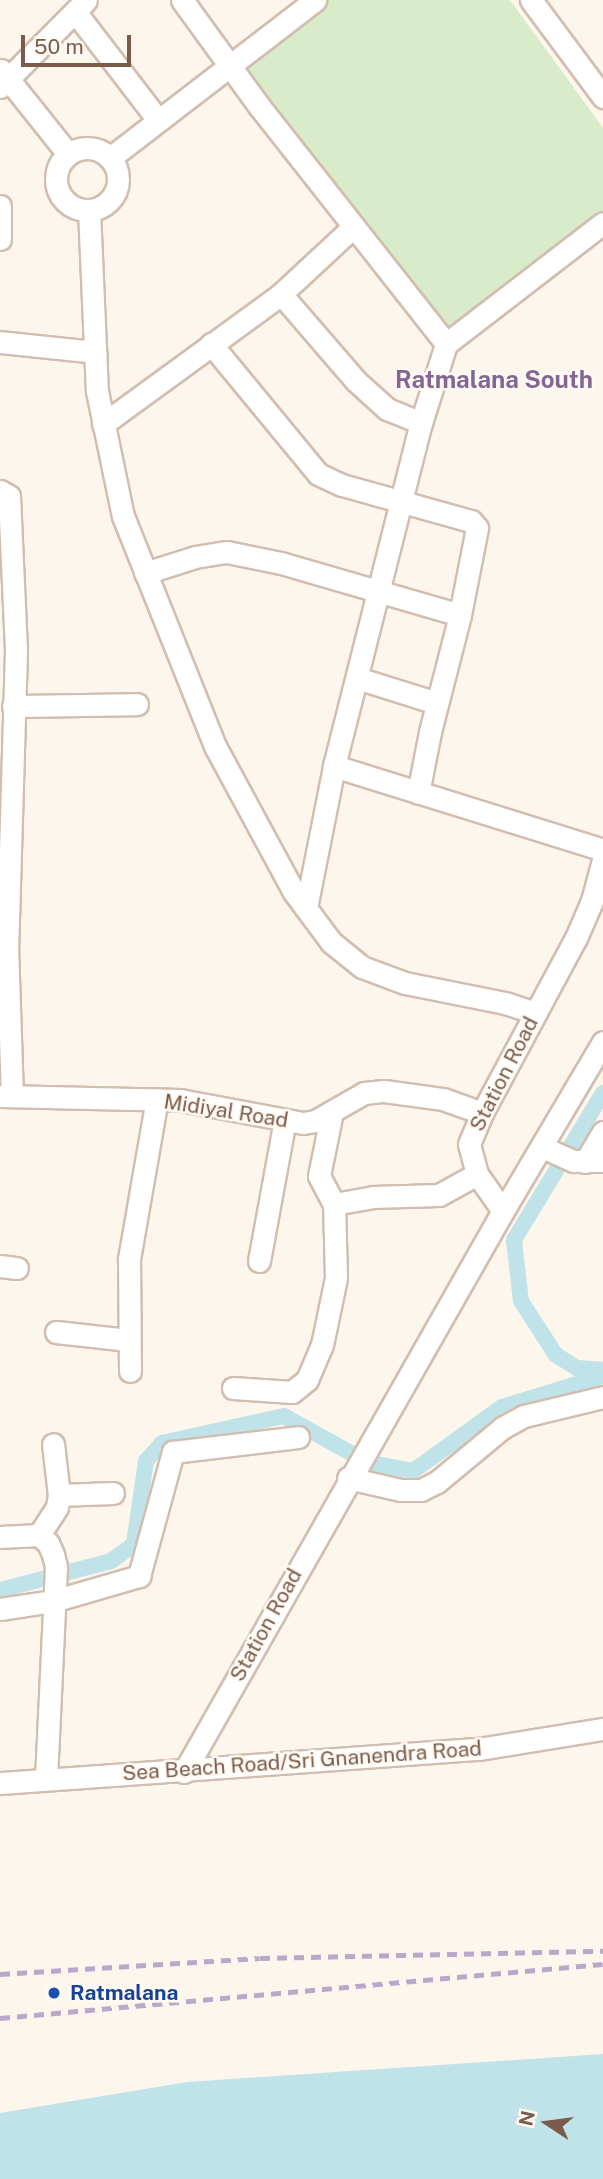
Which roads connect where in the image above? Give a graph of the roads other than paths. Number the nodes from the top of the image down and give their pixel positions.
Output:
1 (182, 0) edge
2 (315, 0) edge
3 (531, 0) edge
4 (81, 6) edge
5 (230, 62) junction
6 (3, 78) edge
7 (603, 97) edge
8 (158, 120) junction
9 (68, 154) junction
10 (110, 158) junction
11 (0, 206) edge
12 (89, 210) junction
13 (603, 223) edge
14 (353, 227) junction
15 (0, 239) edge
16 (281, 294) junction
17 (0, 342) edge
18 (211, 344) junction
19 (446, 344) junction
20 (95, 352) junction
21 (421, 423) junction
22 (103, 424) junction
23 (0, 491) edge
24 (401, 500) junction
25 (145, 573) junction
26 (379, 590) junction
27 (460, 615) junction
28 (357, 678) junction
29 (437, 703) junction
30 (137, 704) dead end
31 (13, 706) junction
32 (334, 766) junction
33 (418, 793) junction
34 (603, 850) edge
35 (603, 860) edge
36 (306, 908) junction
37 (535, 1013) junction
38 (603, 1042) edge
39 (6, 1096) edge
40 (157, 1099) junction
41 (332, 1112) junction
42 (482, 1114) junction
43 (285, 1120) junction
44 (603, 1132) edge
45 (572, 1157) edge
46 (477, 1174) junction
47 (334, 1204) junction
48 (503, 1211) junction
49 (259, 1261) dead end
50 (56, 1332) dead end
51 (129, 1340) junction
52 (130, 1371) dead end
53 (233, 1388) dead end
54 (603, 1398) edge
55 (298, 1437) dead end
56 (53, 1444) dead end
57 (348, 1478) junction
58 (113, 1493) dead end
59 (59, 1494) junction
60 (40, 1535) junction
61 (0, 1537) edge
62 (53, 1601) junction
63 (0, 1609) edge
64 (603, 1729) edge
65 (184, 1772) junction
66 (46, 1779) junction
67 (0, 1783) edge

1 - 5 street
2 - 5 street
3 - 7 street
4 - 6 street
4 - 8 street
5 - 8 street
5 - 14 street
6 - 9 street
8 - 10 street
9 - 10 street
9 - 12 street
10 - 12 street
11 - 15 street
12 - 20 street
13 - 19 street
14 - 16 street
14 - 19 street
16 - 18 street
16 - 21 street
17 - 20 street
18 - 22 street
18 - 24 street
19 - 21 street
20 - 22 street
21 - 24 street
22 - 25 street
23 - 31 street
24 - 26 street
24 - 27 street
25 - 26 street
25 - 36 street
26 - 27 street
26 - 28 street
27 - 29 street
28 - 29 street
28 - 32 street
29 - 33 street
30 - 31 street
31 - 39 street
32 - 33 street
32 - 36 street
33 - 34 street
35 - 37 street, Station Road
36 - 37 street
37 - 42 street, Station Road
38 - 45 street
39 - 40 street, Midiyal Road
40 - 43 street, Midiyal Road
40 - 51 street
41 - 42 street, Midiyal Road
41 - 43 street, Midiyal Road
41 - 47 street
42 - 46 street, Station Road
43 - 49 street
44 - 45 street
45 - 48 street
46 - 47 street
46 - 48 street, Station Road
47 - 53 street
48 - 57 street, Station Road
50 - 51 street
51 - 52 street
54 - 57 street
55 - 62 street
56 - 59 street
57 - 65 street, Station Road
58 - 59 street
59 - 60 street
60 - 61 street
60 - 62 street
62 - 63 street
62 - 66 street
64 - 65 street, Sea Beach Road/Sri Gnanendra Road
65 - 66 street, Sea Beach Road/Sri Gnanendra Road
66 - 67 street, Sea Beach Road/Sri Gnanendra Road

